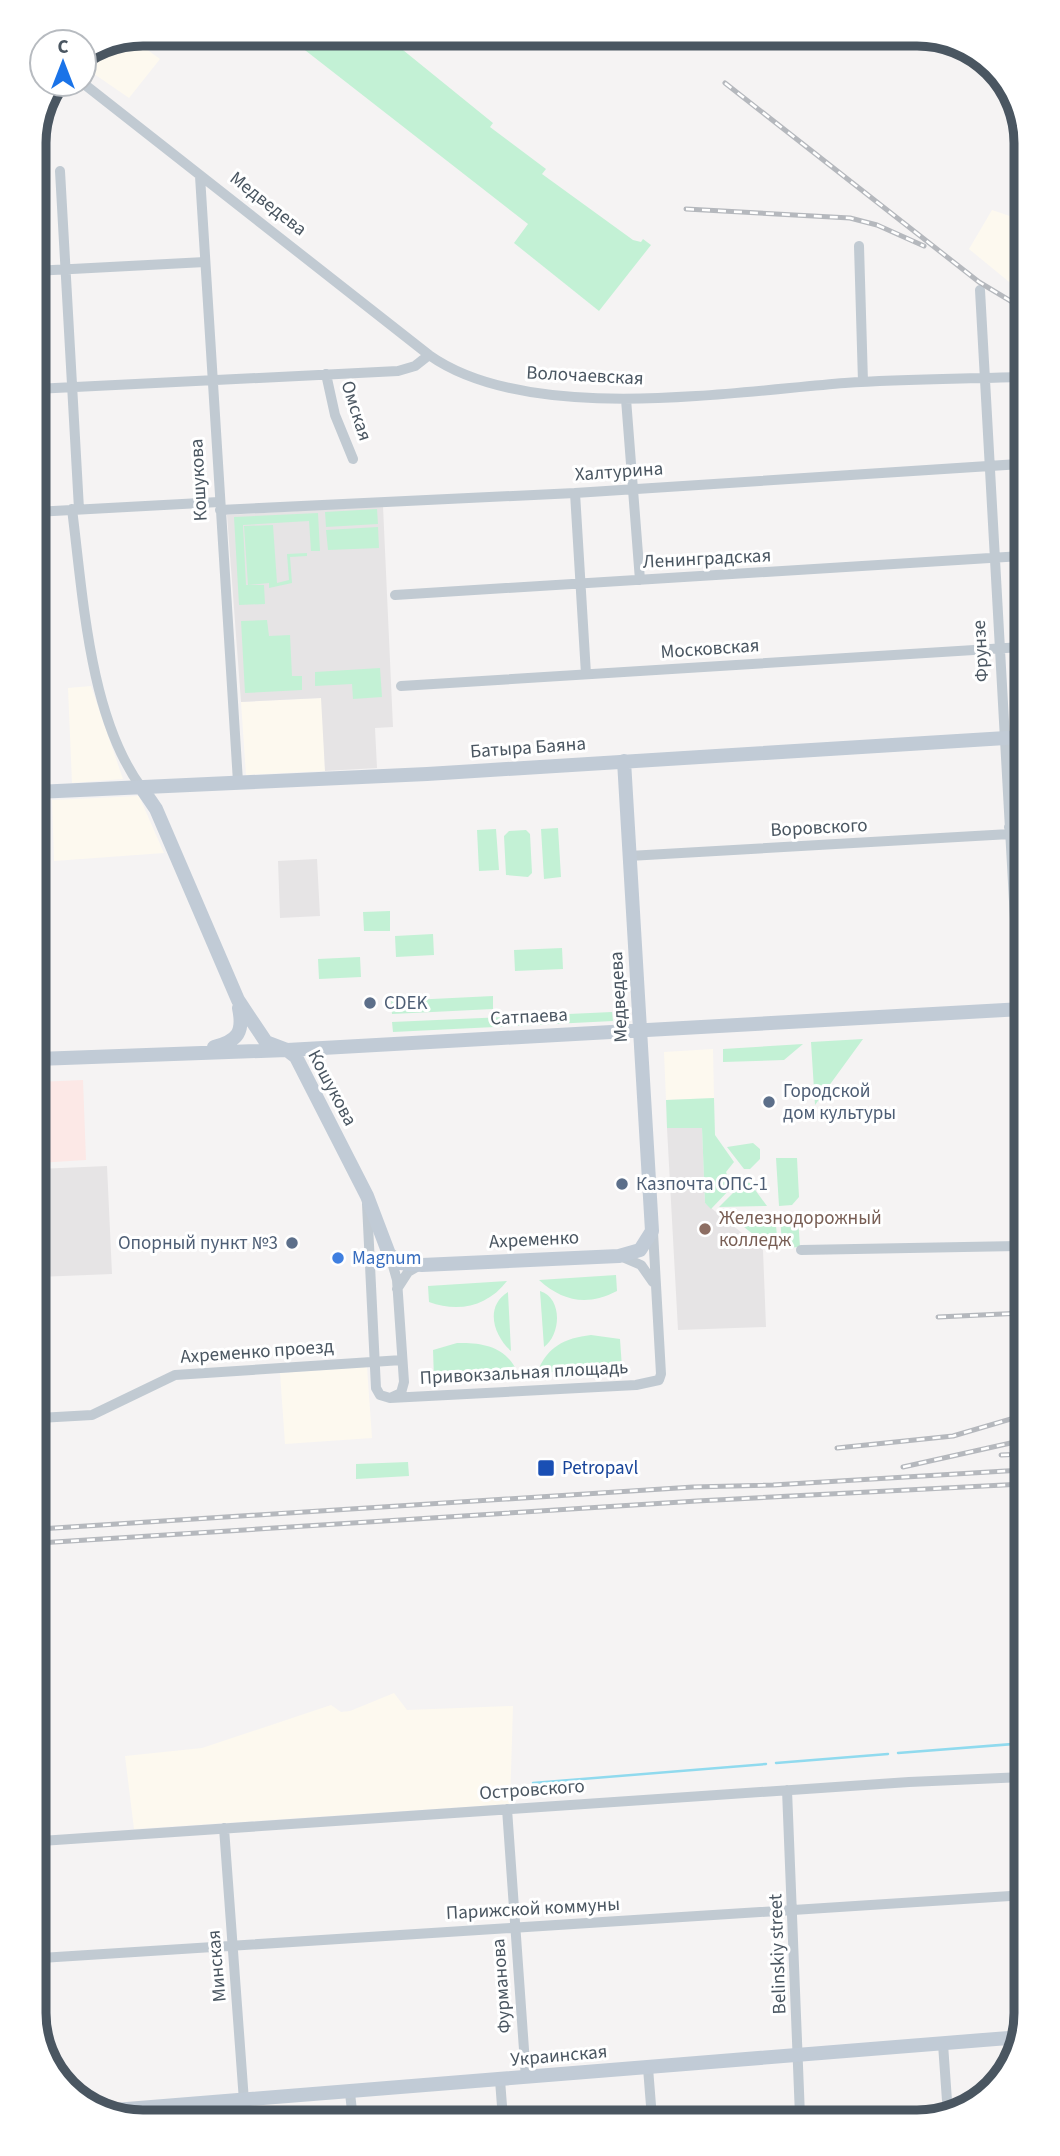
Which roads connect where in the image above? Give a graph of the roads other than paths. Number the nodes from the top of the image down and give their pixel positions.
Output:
1 (98, 95) edge
2 (60, 171) dead end
3 (200, 176) junction
4 (859, 246) dead end
5 (205, 261) junction
6 (64, 270) junction
7 (46, 271) edge
8 (980, 290) dead end
9 (429, 355) junction
10 (326, 374) junction
11 (1015, 377) edge
12 (984, 378) junction
13 (212, 381) junction
14 (863, 382) junction
15 (71, 387) junction
16 (46, 388) edge
17 (625, 399) junction
18 (353, 459) dead end
19 (1015, 464) edge
20 (988, 466) junction
21 (633, 489) junction
22 (575, 493) junction
23 (220, 506) junction
24 (75, 509) junction
25 (46, 511) edge
26 (1015, 556) edge
27 (993, 557) junction
28 (640, 580) junction
29 (579, 584) junction
30 (395, 595) dead end
31 (1015, 648) edge
32 (998, 649) junction
33 (586, 674) junction
34 (401, 686) dead end
35 (1015, 737) edge
36 (1004, 738) junction
37 (624, 761) junction
38 (237, 782) junction
39 (167, 786) junction
40 (141, 788) junction
41 (46, 792) edge
42 (156, 809) junction
43 (1015, 828) edge
44 (1010, 830) junction
45 (629, 856) junction
46 (1015, 885) edge
47 (238, 1000) junction
48 (1015, 1009) edge
49 (252, 1024) junction
50 (640, 1031) junction
51 (287, 1050) junction
52 (240, 1051) junction
53 (197, 1052) junction
54 (46, 1059) edge
55 (368, 1196) junction
56 (652, 1231) junction
57 (1015, 1247) edge
58 (802, 1250) dead end
59 (389, 1254) junction
60 (619, 1256) junction
61 (422, 1265) junction
62 (656, 1288) junction
63 (397, 1289) junction
64 (402, 1360) junction
65 (374, 1362) junction
66 (390, 1398) junction
67 (46, 1418) edge
68 (1015, 1778) edge
69 (787, 1790) junction
70 (507, 1809) junction
71 (224, 1828) junction
72 (46, 1841) edge
73 (1015, 1896) edge
74 (794, 1911) junction
75 (515, 1928) junction
76 (233, 1944) junction
77 (46, 1958) edge
78 (1011, 2038) edge
79 (943, 2044) junction
80 (796, 2056) junction
81 (648, 2068) junction
82 (526, 2078) junction
83 (500, 2080) junction
84 (350, 2093) junction
85 (244, 2101) junction
86 (199, 2104) junction
87 (947, 2106) edge
88 (126, 2109) edge
89 (200, 2110) edge
90 (352, 2110) edge
91 (502, 2110) edge
92 (651, 2110) edge
93 (800, 2110) edge

1 - 3 street, Медведева
2 - 6 street
3 - 5 street, Кошукова
3 - 9 street, Медведева
4 - 14 street
5 - 6 street
5 - 13 street, Кошукова
6 - 7 street
6 - 15 street
8 - 12 street, Фрунзе
9 - 10 street
9 - 17 street, Волочаевская
10 - 13 street
10 - 18 street, Омская
11 - 12 street, Волочаевская
12 - 14 street, Волочаевская
12 - 20 street, Фрунзе
13 - 15 street
13 - 23 street, Кошукова
14 - 17 street, Волочаевская
15 - 16 street
15 - 24 street
17 - 21 street
19 - 20 street, Халтурина
20 - 21 street, Халтурина
20 - 27 street, Фрунзе
21 - 22 street, Халтурина
21 - 28 street
22 - 23 street, Халтурина
22 - 29 street
23 - 24 street, Халтурина
23 - 38 street, Кошукова
24 - 25 street, Халтурина
24 - 40 street
26 - 27 street, Ленинградская
27 - 28 street, Ленинградская
27 - 32 street, Фрунзе
28 - 29 street, Ленинградская
29 - 30 street, Ленинградская
29 - 33 street
31 - 32 street, Московская
32 - 33 street, Московская
32 - 36 street, Фрунзе
33 - 34 street, Московская
35 - 36 street, Батыра Баяна
36 - 37 street, Батыра Баяна
36 - 44 street, Фрунзе
37 - 38 street, Батыра Баяна
37 - 45 street, Медведева
38 - 39 street, Батыра Баяна
39 - 40 street, Батыра Баяна
39 - 42 street
40 - 41 street, Батыра Баяна
40 - 42 street, Кошукова
42 - 47 street, Кошукова
43 - 44 street, Воровского
44 - 45 street, Воровского
44 - 46 street, Фрунзе
45 - 50 street, Медведева
47 - 49 street, Кошукова
47 - 53 street
48 - 50 street, Сатпаева
49 - 51 street, Кошукова
49 - 52 street
50 - 51 street, Сатпаева
50 - 56 street, Медведева
51 - 52 street, Сатпаева
51 - 55 street, Кошукова
52 - 53 street, Сатпаева
53 - 54 street, Сатпаева
55 - 59 street, Кошукова
55 - 65 street, Кошукова
56 - 60 street, Ахременко
56 - 62 street
57 - 58 street
59 - 61 street, Ахременко
59 - 63 street
60 - 61 street, Ахременко
60 - 62 street
61 - 63 street
62 - 66 street, Привокзальная площадь
63 - 64 street
64 - 65 street, Ахременко проезд
64 - 66 street
65 - 66 street, Кошукова
65 - 67 street, Ахременко проезд
68 - 69 street, Островского
69 - 70 street, Островского
69 - 74 street, Belinskiy street
70 - 71 street, Островского
70 - 75 street, Фурманова
71 - 72 street, Островского
71 - 76 street, Минская
73 - 74 street, Парижской коммуны
74 - 75 street, Парижской коммуны
74 - 80 street, Belinskiy street
75 - 76 street, Парижской коммуны
75 - 82 street, Фурманова
76 - 77 street, Парижской коммуны
76 - 85 street, Минская
78 - 79 street, Украинская
79 - 80 street, Украинская
79 - 87 street
80 - 81 street, Украинская
80 - 93 street, Belinskiy street
81 - 82 street, Украинская
81 - 92 street
82 - 83 street, Украинская
83 - 84 street, Украинская
83 - 91 street
84 - 85 street, Украинская
84 - 90 street
85 - 86 street, Украинская
86 - 88 street, Украинская
86 - 89 street

